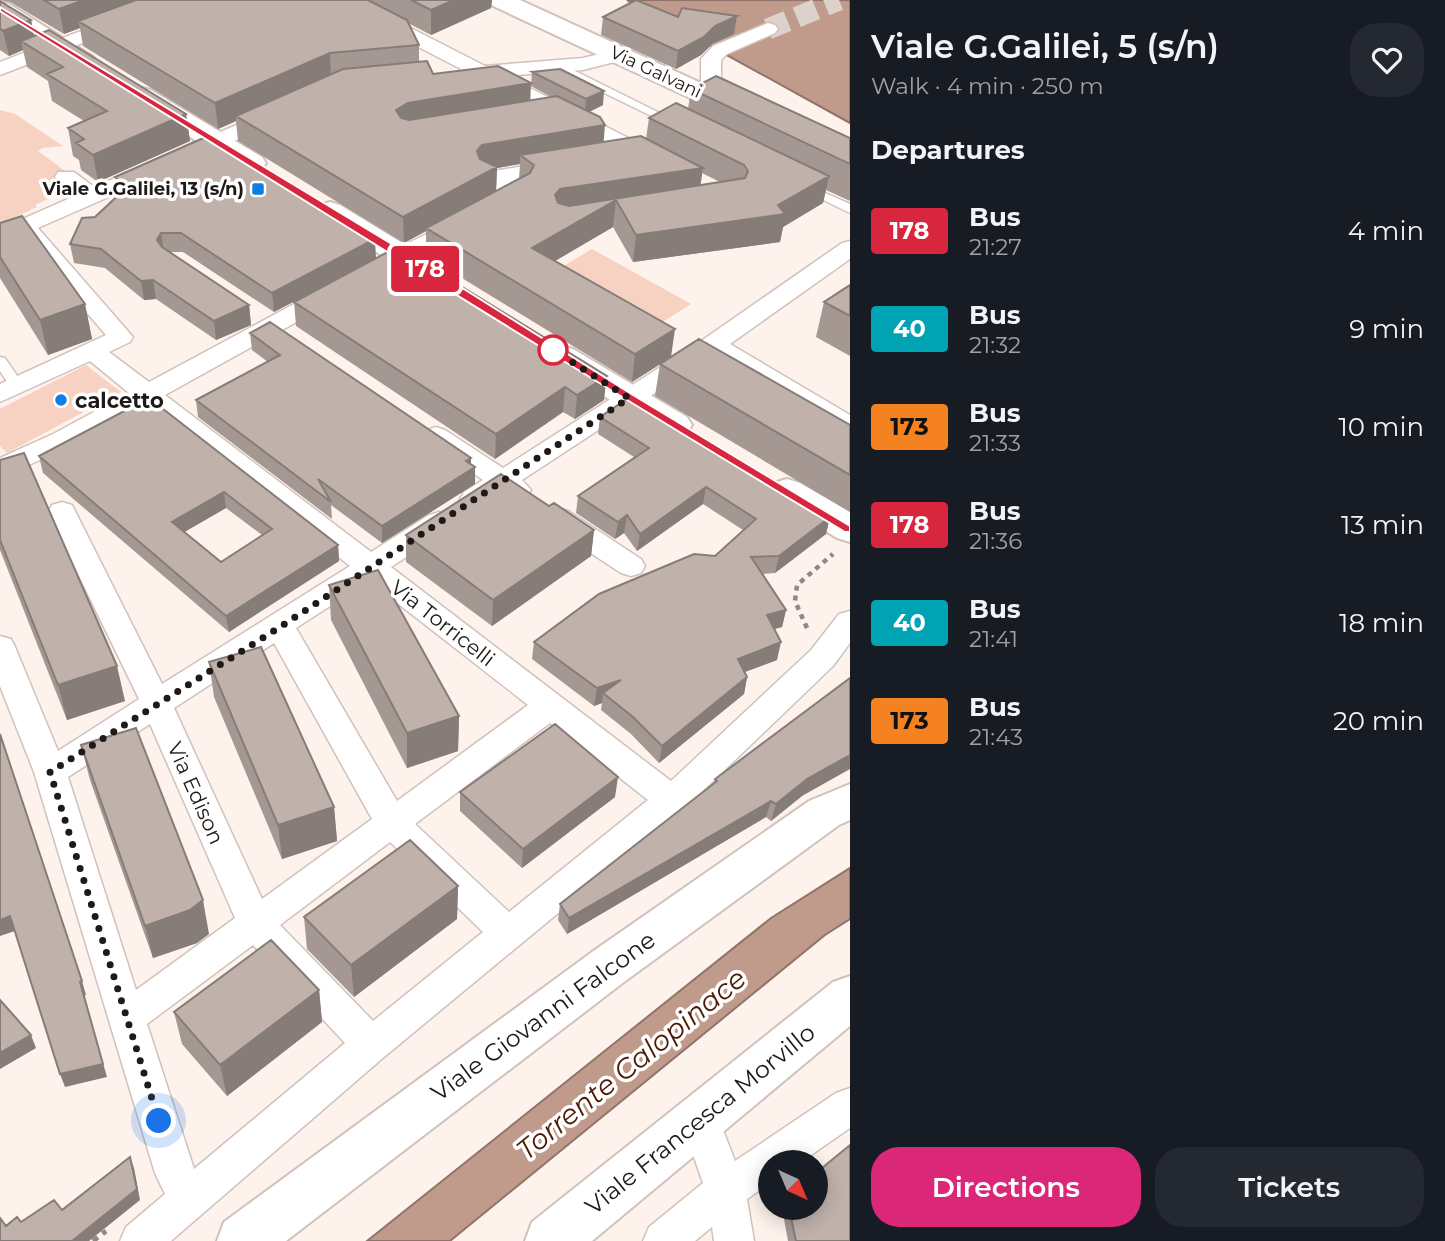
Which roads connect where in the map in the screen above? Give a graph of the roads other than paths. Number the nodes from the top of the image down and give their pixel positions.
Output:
1 (342, 0) edge
2 (500, 0) edge
3 (0, 9) edge
4 (134, 16) edge
5 (768, 29) tunnel mouth
6 (58, 46) junction
7 (619, 55) junction
8 (557, 66) junction
9 (0, 69) edge
10 (485, 72) junction
11 (103, 73) edge
12 (449, 74) edge
13 (126, 87) edge
14 (290, 108) edge
15 (562, 111) junction
16 (762, 114) joint
17 (523, 118) edge
18 (691, 132) edge
19 (216, 142) junction
20 (642, 153) junction
21 (664, 165) edge
22 (66, 177) dead end
23 (274, 177) edge
24 (801, 185) edge
25 (93, 196) junction
26 (309, 198) edge
27 (850, 209) edge
28 (24, 227) junction
29 (0, 237) edge
30 (850, 248) edge
31 (401, 255) junction
32 (458, 290) edge
33 (250, 310) dead end
34 (272, 325) junction
35 (295, 341) edge
36 (538, 341) edge
37 (713, 344) junction
38 (92, 351) junction
39 (0, 361) edge
40 (9, 390) edge
41 (148, 393) junction
42 (629, 398) junction
43 (411, 418) edge
44 (850, 426) edge
45 (701, 440) edge
46 (0, 469) edge
47 (761, 476) edge
48 (503, 481) junction
49 (62, 512) dead end
50 (850, 529) edge
51 (631, 566) dead end
52 (370, 567) junction
53 (850, 622) edge
54 (280, 627) junction
55 (0, 647) edge
56 (156, 703) junction
57 (550, 706) junction
58 (50, 772) junction
59 (672, 800) junction
60 (850, 801) edge
61 (391, 823) junction
62 (255, 923) junction
63 (508, 933) junction
64 (850, 997) edge
65 (127, 1018) junction
66 (372, 1045) junction
67 (850, 1105) edge
68 (700, 1120) junction
69 (726, 1190) junction
70 (189, 1199) junction
71 (140, 1241) edge
72 (243, 1241) edge
73 (551, 1241) edge
74 (663, 1241) edge
75 (734, 1241) edge

1 - 10 street
2 - 7 street, Via Galvani
3 - 6 street
4 - 6 street
5 - 16 street
6 - 9 street
6 - 11 street
7 - 8 street
7 - 16 street, Via Galvani
8 - 10 street
8 - 18 lane
10 - 12 street
10 - 15 street
13 - 19 street
14 - 19 street
15 - 17 street
15 - 20 street
19 - 23 street
19 - 25 street
20 - 21 street
20 - 31 street
22 - 25 street
24 - 27 lane
25 - 28 street
26 - 31 street
28 - 29 street
28 - 38 street
30 - 37 street
31 - 32 street
31 - 34 street
33 - 34 street
34 - 35 street
34 - 41 street
36 - 42 street
37 - 42 street
37 - 44 street
38 - 40 street
38 - 41 street, Via Torricelli
39 - 40 lane
41 - 46 street
41 - 52 street, Via Torricelli
42 - 45 street
42 - 48 street
43 - 48 street
47 - 50 street
48 - 51 street
48 - 52 street
49 - 56 street, Via Edison
52 - 54 street
52 - 57 street, Via Torricelli
53 - 59 street
54 - 56 street
54 - 61 street
55 - 58 street
56 - 58 street
56 - 62 street, Via Edison
57 - 59 street, Via Torricelli
57 - 61 street
58 - 65 street
59 - 63 street
60 - 72 street, Viale Giovanni Falcone
61 - 62 street
61 - 63 street
62 - 65 street
62 - 66 street, Via Edison
63 - 66 street
64 - 68 street, Viale Francesca Morvillo
65 - 70 street
66 - 70 street
67 - 69 street
68 - 69 street
68 - 73 street, Viale Francesca Morvillo
69 - 74 street
69 - 75 street
70 - 71 street

